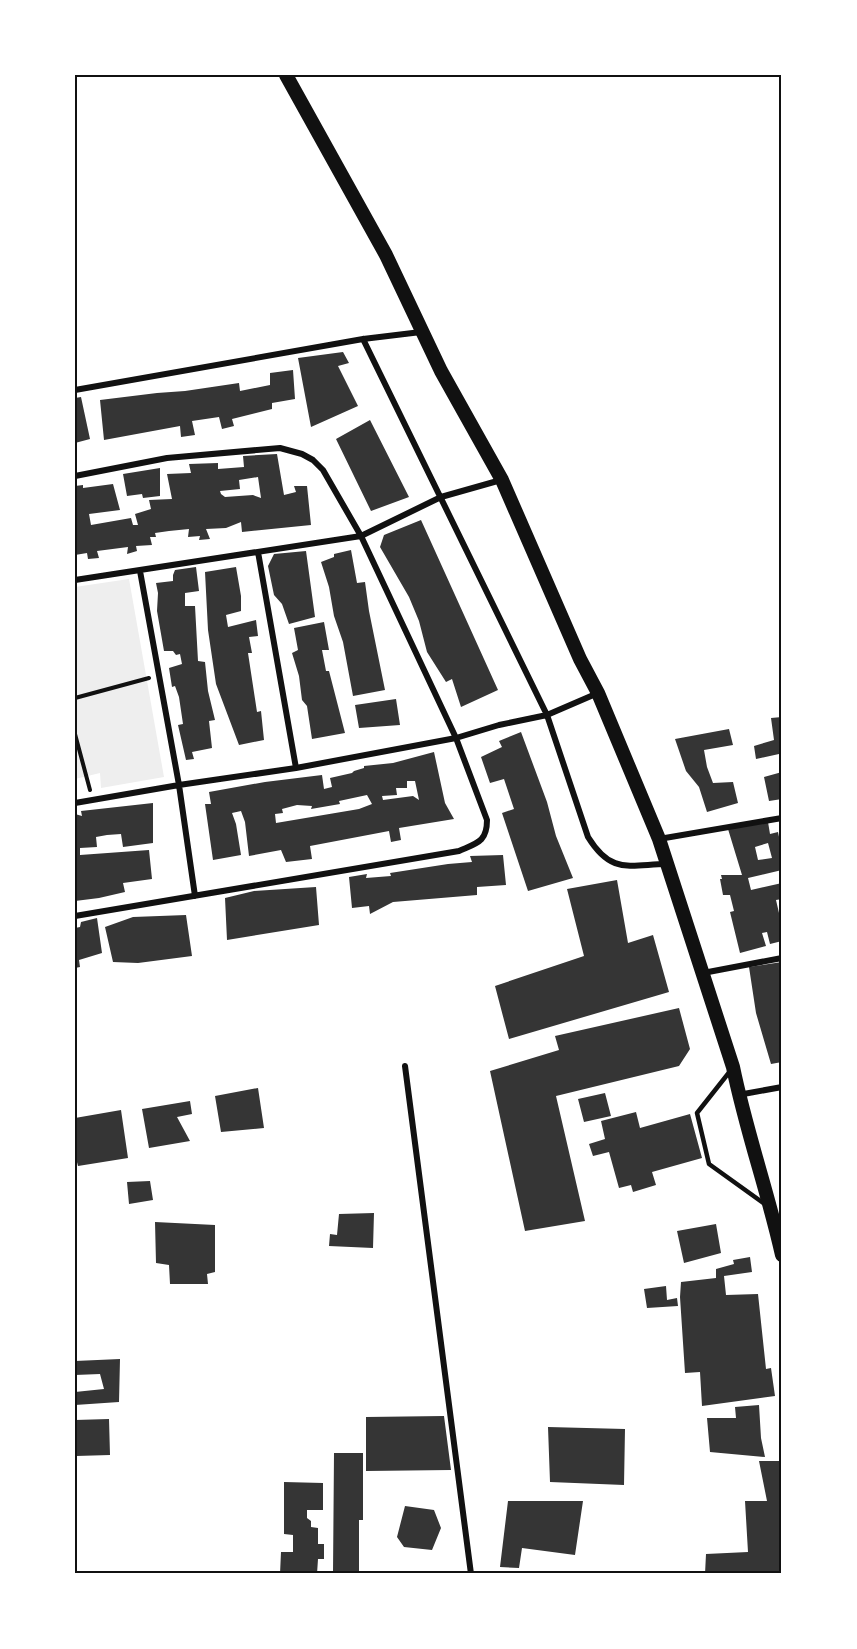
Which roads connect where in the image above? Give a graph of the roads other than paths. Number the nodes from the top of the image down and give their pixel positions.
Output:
1 (286, 75) edge
2 (421, 332) junction
3 (363, 339) junction
4 (75, 390) edge
5 (75, 476) edge
6 (502, 480) junction
7 (441, 497) junction
8 (361, 537) junction
9 (258, 552) junction
10 (140, 571) junction
11 (75, 580) edge
12 (598, 693) junction
13 (547, 715) junction
14 (456, 738) junction
15 (296, 768) junction
16 (179, 785) junction
17 (75, 803) edge
18 (782, 818) edge
19 (659, 839) junction
20 (668, 864) junction
21 (195, 896) junction
22 (75, 916) edge
23 (782, 958) edge
24 (703, 973) junction
25 (405, 1066) dead end
26 (733, 1067) junction
27 (782, 1087) edge
28 (738, 1095) junction
29 (772, 1209) junction
30 (782, 1255) edge
31 (471, 1574) edge

1 - 2 main road
2 - 3 street
2 - 6 main road
3 - 4 street
3 - 7 street
5 - 8 street
6 - 7 street
6 - 12 main road
7 - 8 street
7 - 13 street
8 - 9 street
8 - 14 street
9 - 10 street
9 - 15 street
10 - 11 street
10 - 16 street
12 - 13 street
12 - 19 main road
13 - 14 street
13 - 20 street
14 - 15 street
14 - 21 street
15 - 16 street
16 - 17 street
16 - 21 street
18 - 19 street
19 - 20 main road
20 - 24 main road
21 - 22 street
23 - 24 street
24 - 26 main road
25 - 31 street
26 - 28 main road
26 - 29 lane
27 - 28 street
28 - 29 main road
29 - 30 main road

